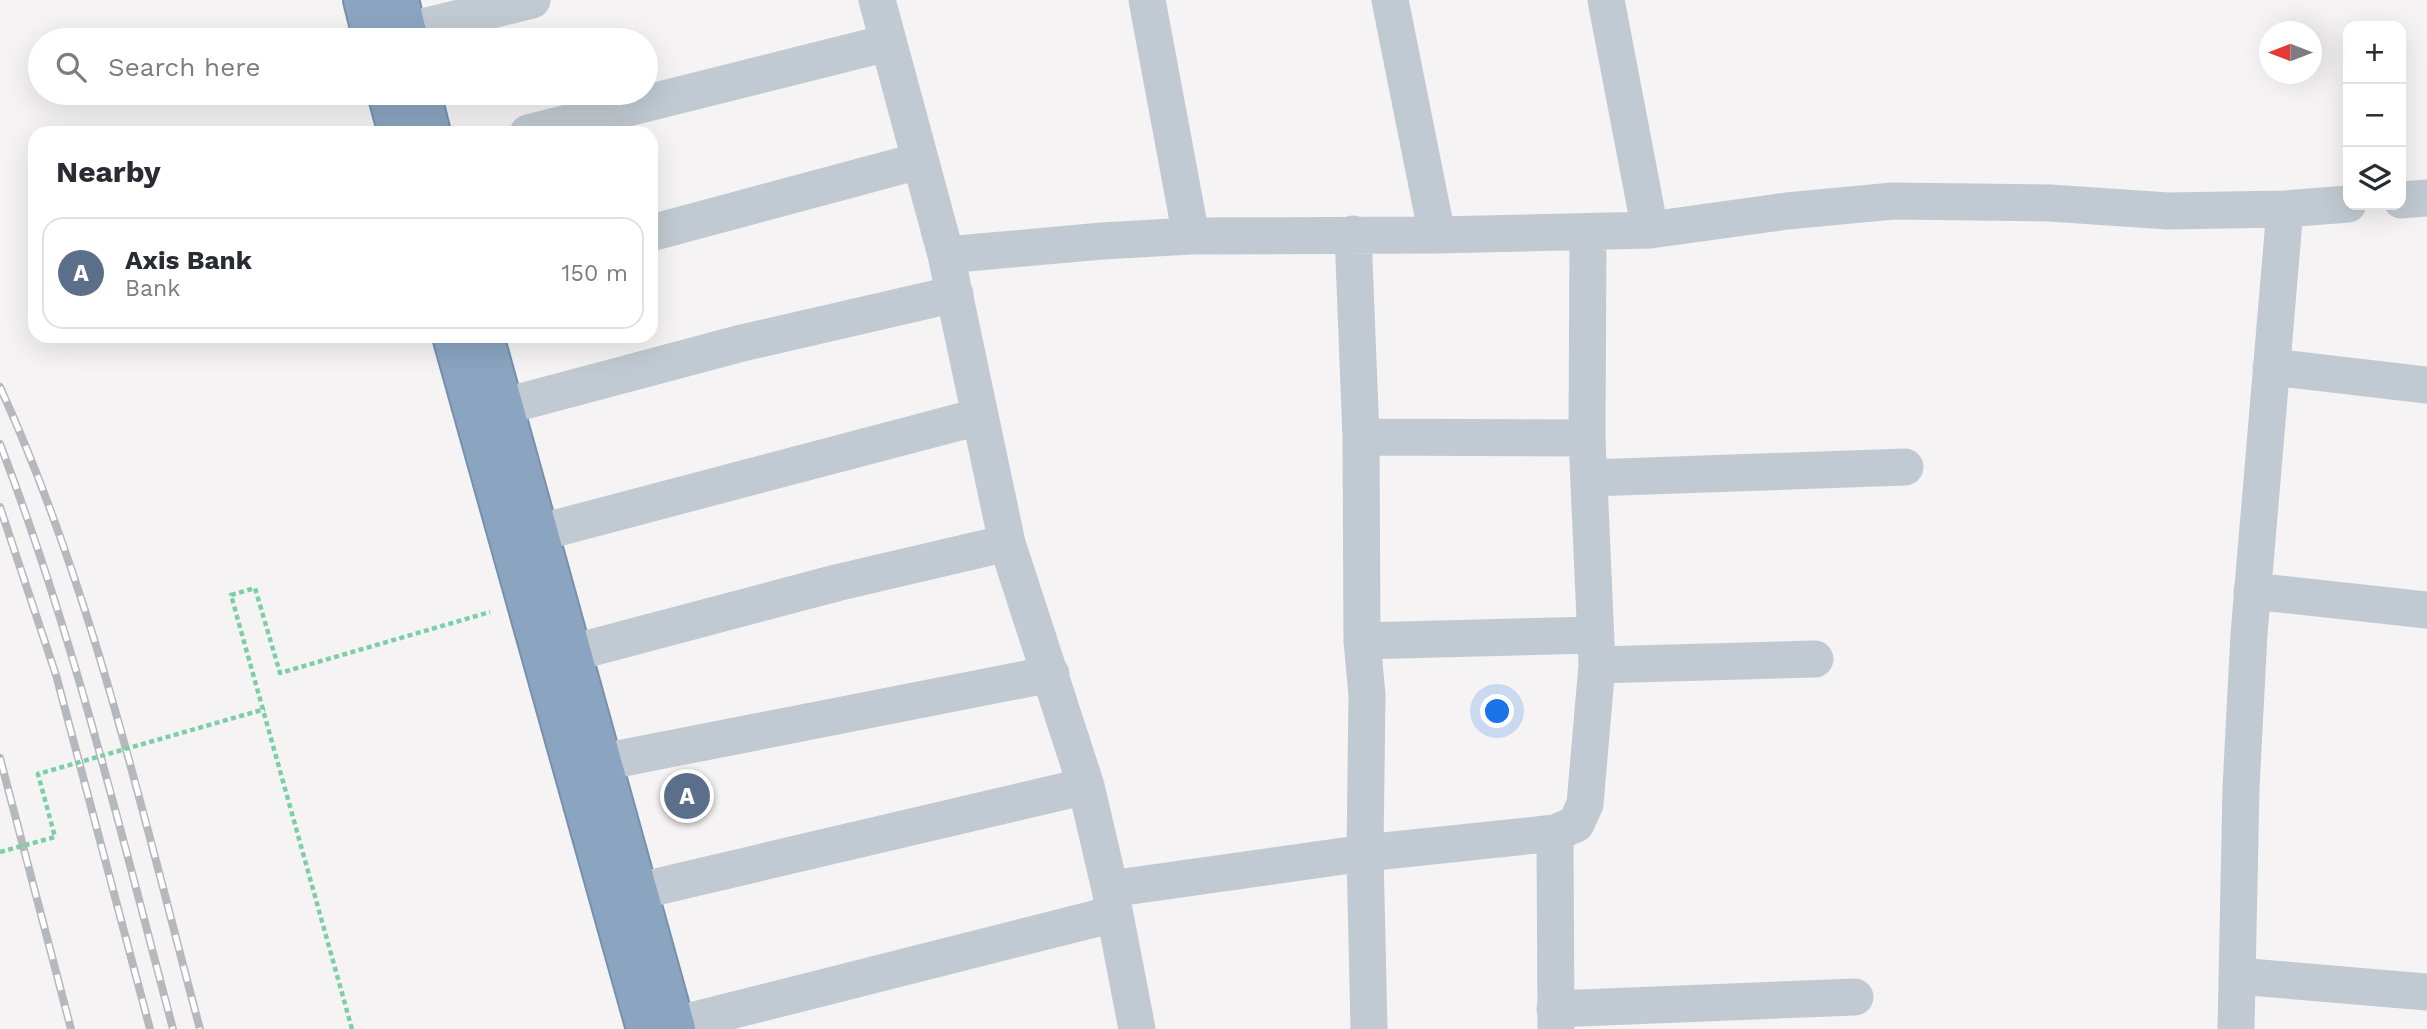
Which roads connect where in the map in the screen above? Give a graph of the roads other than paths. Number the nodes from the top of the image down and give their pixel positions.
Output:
1 (363, 0) edge
2 (532, 0) edge
3 (877, 0) edge
4 (1147, 0) edge
5 (1390, 0) edge
6 (1605, 0) edge
7 (397, 28) edge
8 (887, 43) junction
9 (658, 100) edge
10 (390, 105) edge
11 (424, 105) edge
12 (640, 105) edge
13 (396, 126) edge
14 (429, 126) edge
15 (556, 126) edge
16 (919, 161) junction
17 (2427, 198) edge
18 (2406, 200) edge
19 (2343, 204) edge
20 (2285, 209) junction
21 (1650, 230) junction
22 (658, 231) edge
23 (1588, 232) junction
24 (1353, 234) junction
25 (1191, 236) junction
26 (1437, 236) junction
27 (946, 255) junction
28 (955, 294) junction
29 (454, 343) edge
30 (486, 343) edge
31 (2271, 367) junction
32 (2427, 385) edge
33 (502, 407) junction
34 (978, 417) junction
35 (1361, 437) junction
36 (1587, 438) junction
37 (1905, 467) dead end
38 (1590, 478) junction
39 (538, 533) junction
40 (1007, 543) junction
41 (2252, 591) junction
42 (2427, 610) edge
43 (1362, 641) junction
44 (1595, 650) junction
45 (572, 653) junction
46 (1815, 659) dead end
47 (1051, 674) junction
48 (603, 762) junction
49 (1086, 786) junction
50 (1555, 833) junction
51 (1365, 853) junction
52 (639, 891) junction
53 (1112, 902) junction
54 (2238, 976) junction
55 (2427, 992) edge
56 (1855, 997) dead end
57 (1555, 1019) edge
58 (666, 1028) edge
59 (1135, 1029) edge
60 (1369, 1029) edge
61 (2236, 1029) edge

1 - 7 highway
2 - 7 street
3 - 8 street
4 - 25 street
5 - 26 street
6 - 21 street
8 - 9 street
8 - 16 street
10 - 13 highway
11 - 14 highway
12 - 15 street
16 - 22 street
16 - 27 street
17 - 18 street
19 - 20 street
20 - 21 street
20 - 31 street
21 - 23 street
23 - 26 street
23 - 36 street
24 - 25 street
24 - 26 street
24 - 35 street
25 - 27 street
27 - 28 street
28 - 33 street
28 - 34 street
29 - 58 highway
30 - 33 highway
31 - 32 street
31 - 41 street
33 - 39 highway
34 - 39 street
34 - 40 street
35 - 36 street
35 - 43 street
36 - 38 street
37 - 38 street
38 - 44 street
39 - 45 highway
40 - 45 street
40 - 47 street
41 - 42 street
41 - 54 street
43 - 44 street
43 - 51 street
44 - 46 street
44 - 50 street
45 - 48 highway
47 - 48 street
47 - 49 street
48 - 52 highway
49 - 52 street
49 - 53 street
50 - 51 street
50 - 57 street
51 - 53 street
51 - 60 street
52 - 58 highway
53 - 58 street
53 - 59 street
54 - 55 street
54 - 61 street
56 - 57 street

